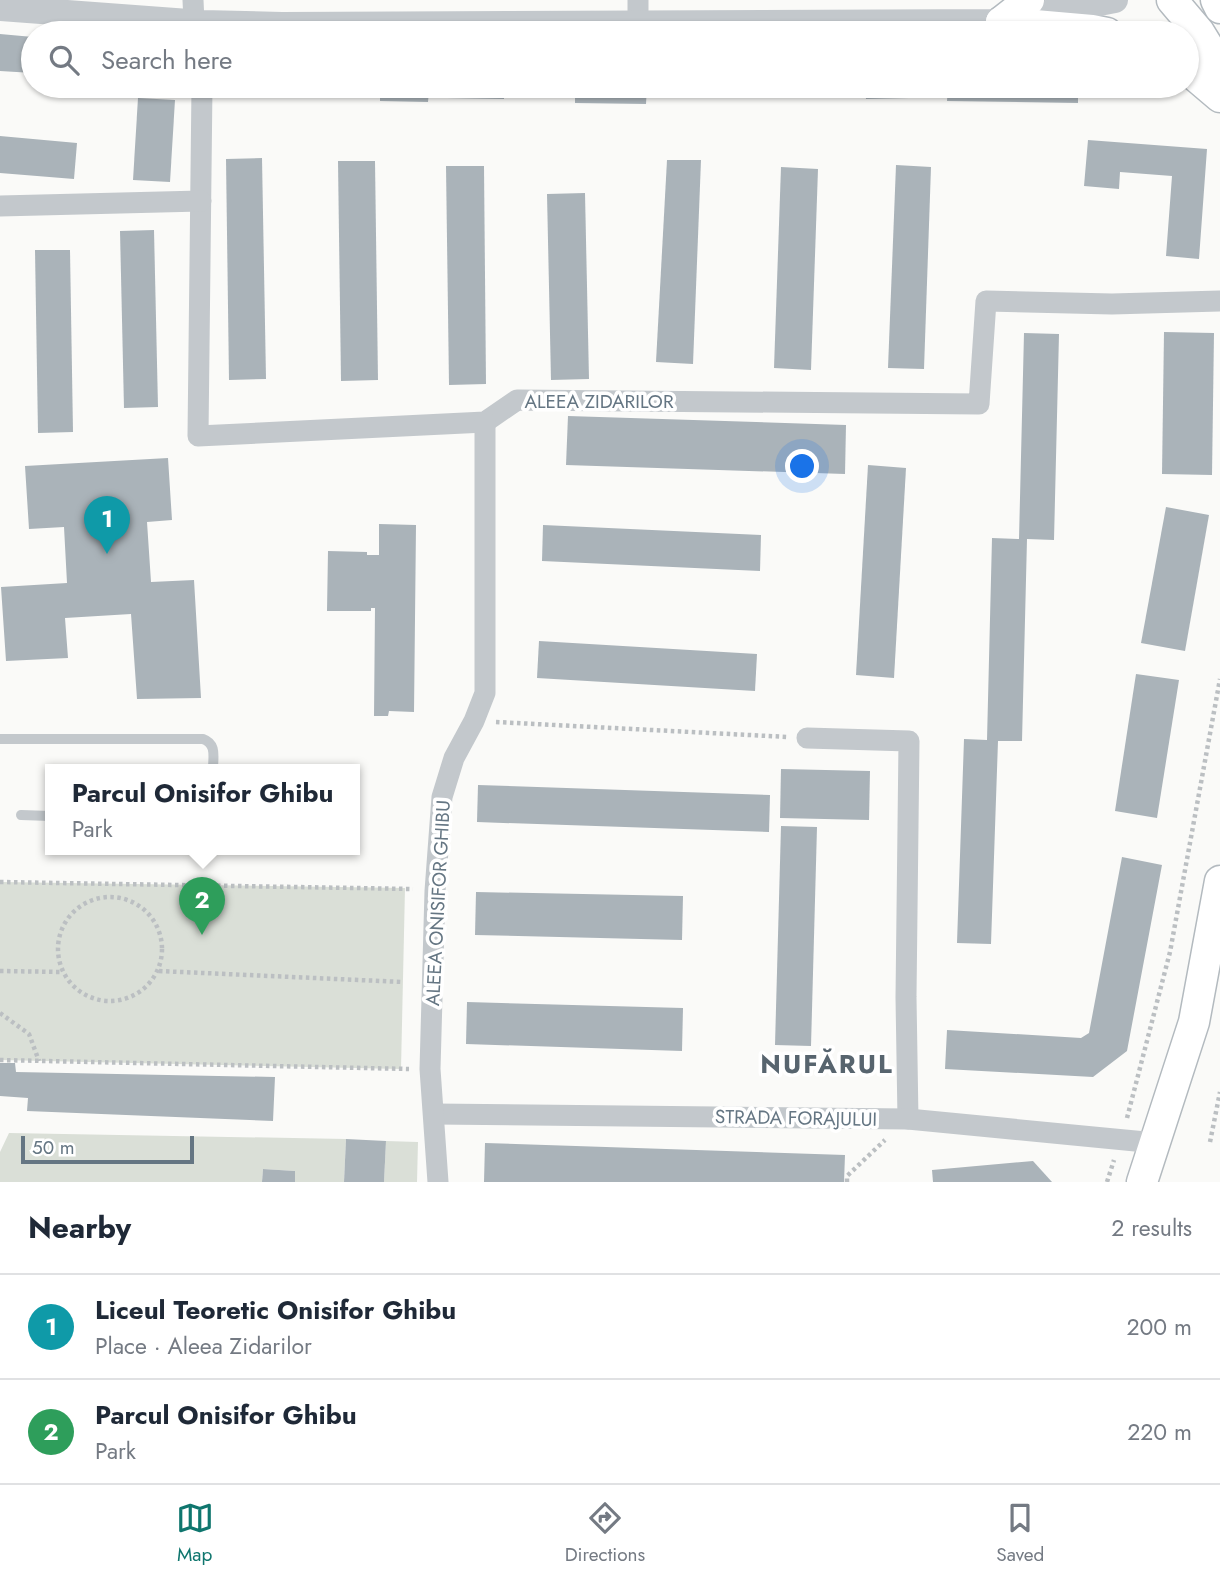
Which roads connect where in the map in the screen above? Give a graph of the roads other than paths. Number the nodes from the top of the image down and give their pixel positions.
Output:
1 (1028, 0) edge
2 (1043, 0) edge
3 (1115, 0) edge
4 (1172, 0) edge
5 (1216, 0) edge
6 (6, 5) edge
7 (1220, 8) edge
8 (638, 11) edge
9 (198, 20) edge
10 (968, 21) edge
11 (1002, 21) edge
12 (1003, 21) edge
13 (1006, 21) edge
14 (1190, 21) edge
15 (1199, 32) edge
16 (1220, 66) edge
17 (1199, 79) edge
18 (1220, 97) edge
19 (201, 98) edge
20 (201, 201) junction
21 (0, 206) edge
22 (1220, 301) edge
23 (485, 422) junction
24 (807, 738) road end
25 (0, 739) edge
26 (214, 764) edge
27 (20, 816) dead end
28 (45, 816) edge
29 (1220, 881) edge
30 (434, 1114) junction
31 (908, 1119) junction
32 (1156, 1143) junction
33 (438, 1182) edge
34 (1142, 1182) edge

1 - 11 main road
2 - 12 street
3 - 13 street
4 - 14 main road
5 - 7 main road
6 - 9 street
8 - 9 street
8 - 10 street
15 - 16 main road
17 - 18 main road
19 - 20 street
20 - 21 street
20 - 23 street
22 - 23 street, ALEEA ZIDARILOR
23 - 30 street, ALEEA ONISIFOR GHIBU
24 - 31 street
25 - 26 lane
27 - 28 lane
29 - 32 main road
30 - 31 street, STRADA FORAJULUI
30 - 33 street, ALEEA ONISIFOR GHIBU
31 - 32 street, STRADA FORAJULUI
32 - 34 main road

